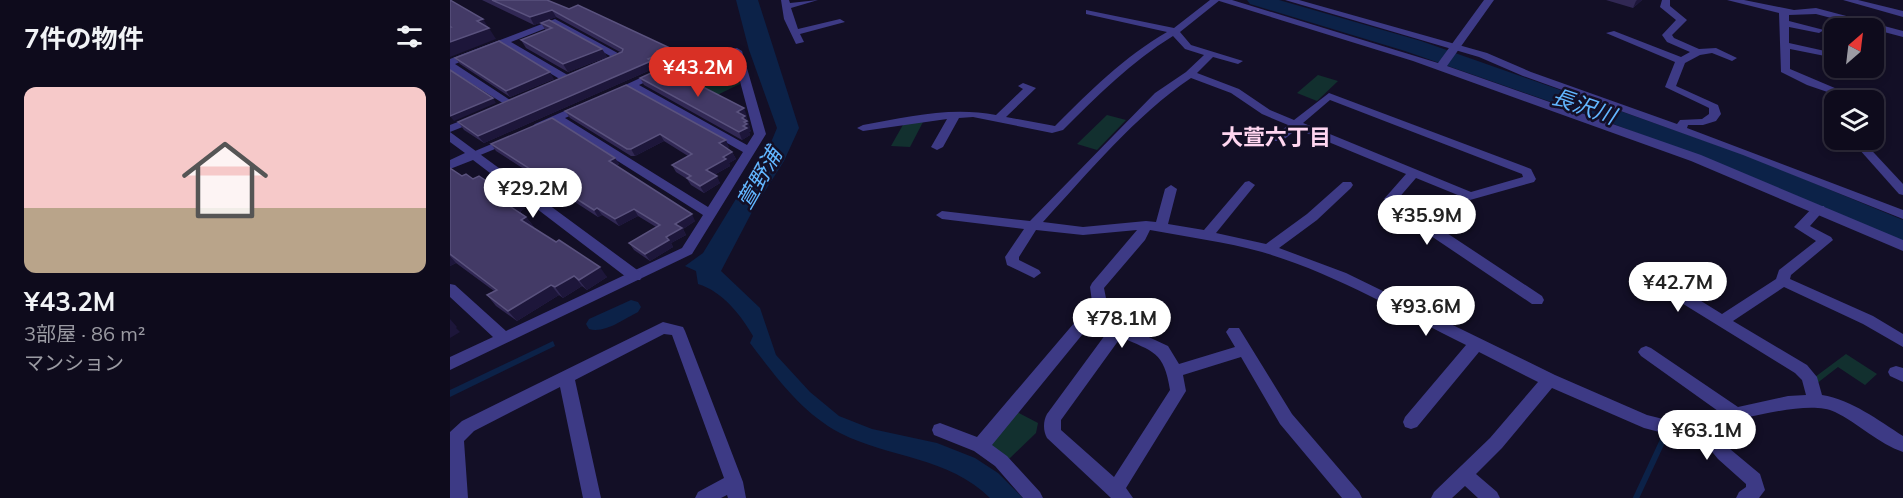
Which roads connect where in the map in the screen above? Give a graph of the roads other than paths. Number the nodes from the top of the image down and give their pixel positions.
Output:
1 (814, 0) edge
2 (1216, 0) edge
3 (1221, 0) edge
4 (1288, 0) edge
5 (1489, 0) edge
6 (1666, 0) edge
7 (1731, 0) edge
8 (1847, 0) edge
9 (786, 3) edge
10 (1767, 4) edge
11 (1784, 11) junction
12 (1089, 12) dead end
13 (1903, 14) edge
14 (840, 22) dead end
15 (1785, 23) junction
16 (1819, 30) dead end
17 (1174, 31) junction
18 (1611, 33) dead end
19 (1903, 34) edge
20 (504, 42) junction
21 (1785, 45) junction
22 (1455, 48) junction
23 (1698, 52) junction
24 (1211, 53) junction
25 (1824, 53) edge
26 (1732, 58) dead end
27 (1238, 61) dead end
28 (1682, 62) junction
29 (450, 63) edge
30 (1442, 65) junction
31 (599, 66) edge
32 (1191, 74) junction
33 (568, 79) edge
34 (631, 85) junction
35 (1023, 86) dead end
36 (1831, 90) edge
37 (955, 115) junction
38 (557, 118) junction
39 (998, 119) junction
40 (1295, 124) junction
41 (863, 128) dead end
42 (1680, 128) junction
43 (450, 129) edge
44 (450, 136) edge
45 (1278, 139) dead end
46 (937, 147) dead end
47 (1865, 150) edge
48 (749, 152) junction
49 (474, 154) junction
50 (450, 165) edge
51 (1414, 173) junction
52 (1249, 184) dead end
53 (1347, 185) dead end
54 (1171, 189) dead end
55 (1903, 191) edge
56 (1819, 208) junction
57 (711, 214) junction
58 (942, 215) dead end
59 (1903, 215) edge
60 (1032, 226) junction
61 (1153, 226) junction
62 (1207, 235) junction
63 (1903, 246) edge
64 (1268, 249) junction
65 (1034, 273) dead end
66 (635, 276) junction
67 (1651, 277) dead end
68 (1783, 281) junction
69 (450, 289) edge
70 (1537, 300) dead end
71 (1100, 303) junction
72 (1722, 321) junction
73 (1118, 329) junction
74 (1234, 333) dead end
75 (504, 339) junction
76 (1903, 341) edge
77 (1476, 344) junction
78 (1245, 350) junction
79 (1646, 352) dead end
80 (450, 364) edge
81 (1175, 371) junction
82 (566, 377) junction
83 (1549, 380) junction
84 (1816, 401) junction
85 (1735, 414) junction
86 (1411, 423) dead end
87 (1698, 423) junction
88 (940, 430) dead end
89 (1903, 445) edge
90 (980, 446) junction
91 (1464, 474) junction
92 (736, 490) edge
93 (1120, 493) edge
94 (459, 498) edge
95 (592, 498) edge
96 (704, 498) edge
97 (1034, 498) edge
98 (1353, 498) edge
99 (1440, 498) edge
100 (1491, 498) edge
101 (1745, 498) edge

1 - 9 street
2 - 17 street
3 - 30 street
4 - 22 street
5 - 22 street
6 - 23 street
7 - 10 street
8 - 13 street
9 - 14 street
10 - 11 street
11 - 15 street
11 - 19 street
12 - 17 street
15 - 16 street
15 - 21 street
17 - 24 street
17 - 39 street
18 - 28 street
20 - 29 street
20 - 31 street
20 - 33 street
21 - 25 street
21 - 36 street
22 - 30 street
22 - 42 street
23 - 26 street
23 - 28 street
24 - 27 street
24 - 32 street
28 - 42 street
29 - 43 street
30 - 56 street
32 - 40 street
32 - 60 street
34 - 38 street
34 - 48 street
34 - 48 street
35 - 39 street
37 - 39 street
37 - 41 street
37 - 46 street
38 - 49 street
38 - 57 street
40 - 45 street
40 - 51 street
40 - 51 street
42 - 59 street
44 - 49 street
47 - 55 street
48 - 57 street
49 - 50 street
49 - 66 street
51 - 70 street
52 - 62 street
53 - 64 street
54 - 61 street
56 - 63 street
56 - 68 street
57 - 66 street
58 - 60 street
60 - 61 street
60 - 65 street
61 - 62 street
61 - 71 street
62 - 64 street
64 - 77 street
66 - 75 street
67 - 72 street
68 - 72 street
68 - 76 street
69 - 75 street
71 - 73 street
71 - 90 street
72 - 84 street
73 - 81 street
73 - 93 street
74 - 78 street
75 - 80 street
77 - 83 street
77 - 86 street
78 - 81 street
78 - 98 street
79 - 85 street
81 - 93 street
82 - 92 street
82 - 94 street
82 - 95 street
83 - 87 street
83 - 91 street
84 - 85 street
84 - 89 street
85 - 87 street
87 - 101 street
88 - 90 street
90 - 97 street
91 - 99 street
91 - 100 street
92 - 96 street

